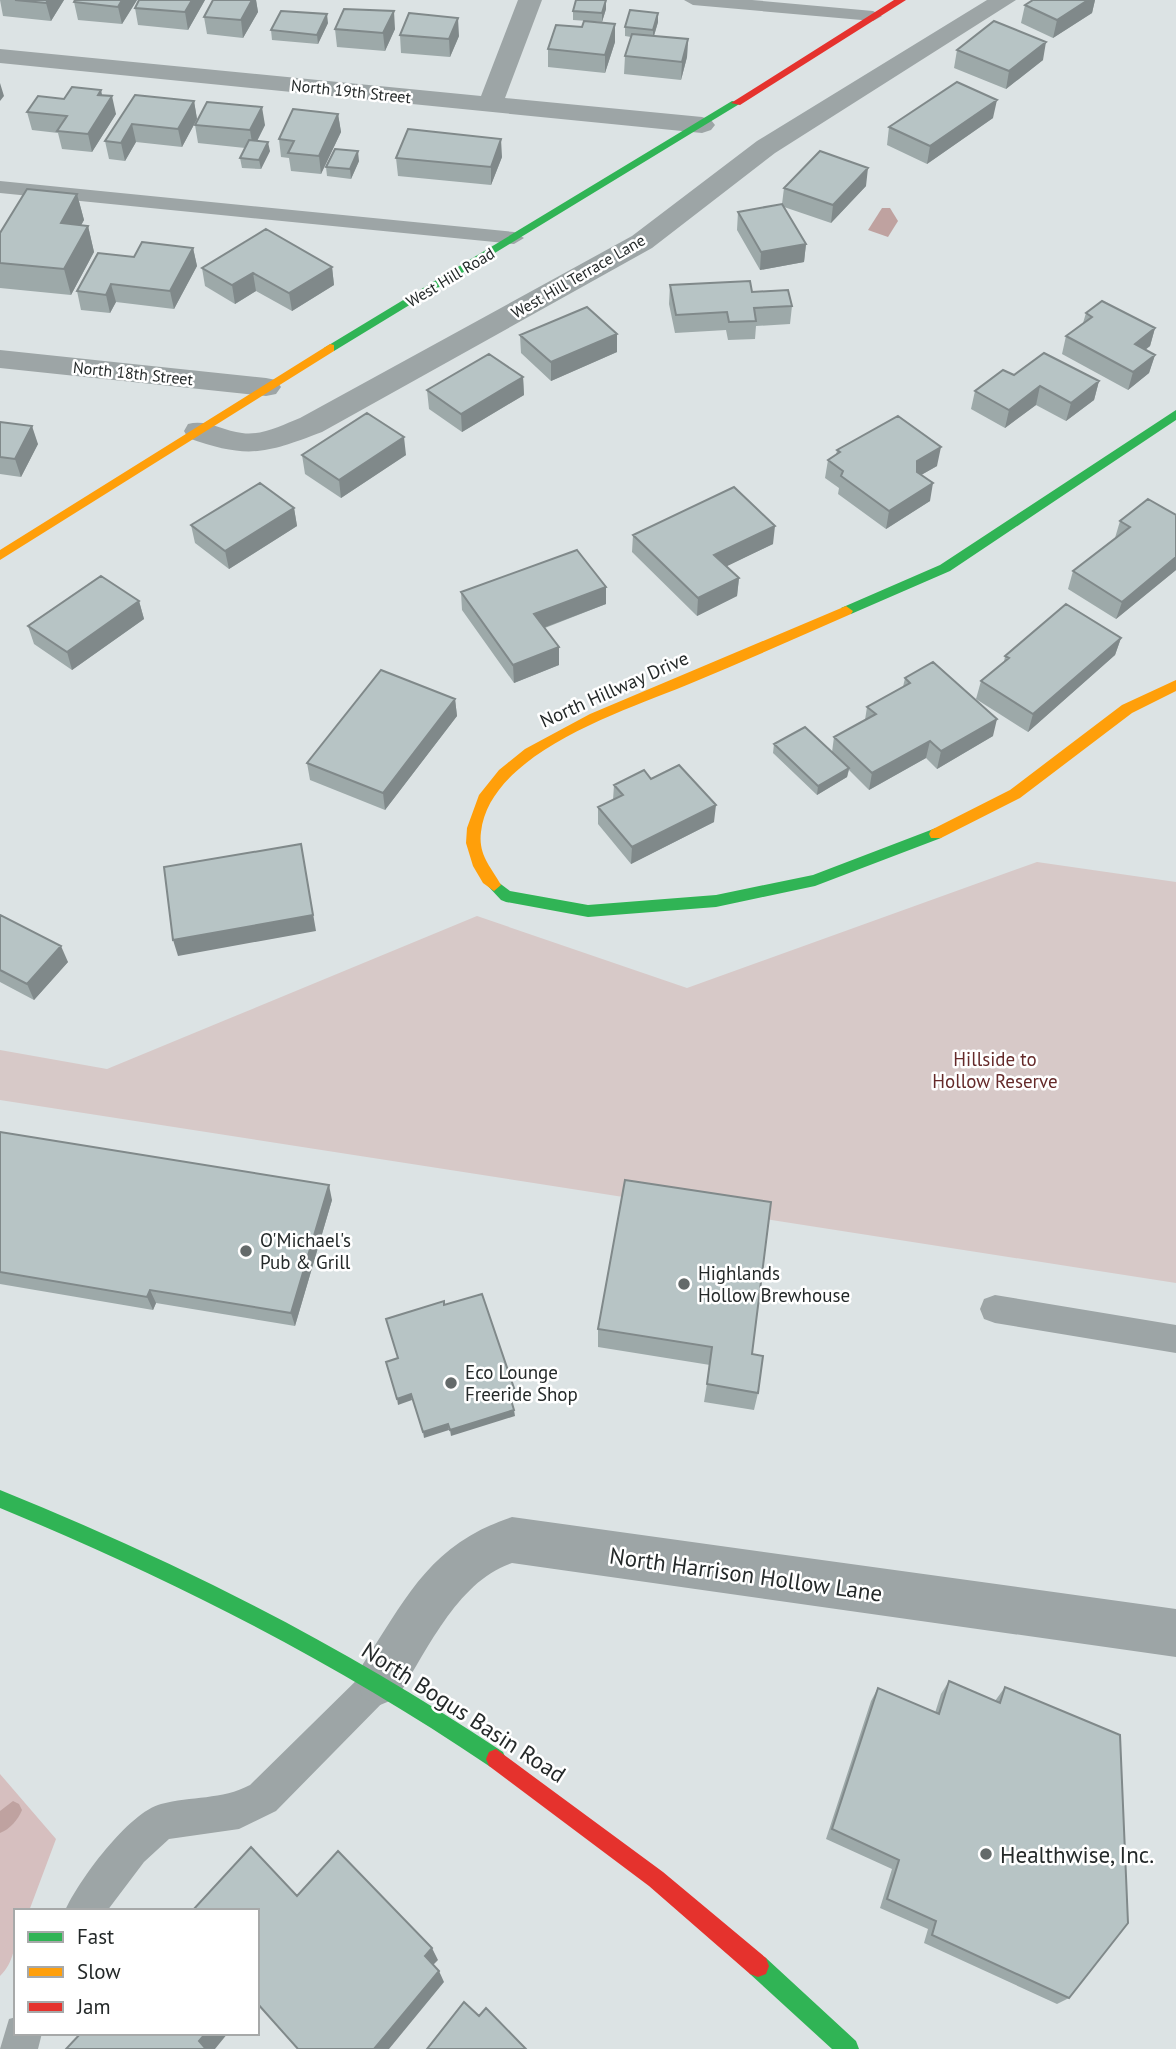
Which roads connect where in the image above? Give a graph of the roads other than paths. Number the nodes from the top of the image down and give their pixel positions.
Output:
1 (530, 0) edge
2 (693, 0) edge
3 (901, 0) edge
4 (1004, 0) edge
5 (873, 16) junction
6 (0, 56) edge
7 (490, 104) junction
8 (702, 125) junction
9 (0, 187) edge
10 (514, 238) junction
11 (0, 359) edge
12 (267, 387) junction
13 (1176, 414) edge
14 (199, 431) junction
15 (0, 556) edge
16 (1176, 685) edge
17 (995, 1309) dead end
18 (1176, 1339) edge
19 (0, 1499) edge
20 (1176, 1633) edge
21 (380, 1681) junction
22 (86, 1909) edge
23 (848, 2049) edge

1 - 7 street
2 - 5 lane
3 - 5 street, West Hill Road
4 - 14 street, West Hill Terrace Lane
5 - 8 street, West Hill Road
6 - 7 street, North 19th Street
7 - 8 street, North 19th Street
8 - 10 street, West Hill Road
9 - 10 lane
10 - 12 street, West Hill Road
11 - 12 street, North 18th Street
12 - 14 street, West Hill Road
13 - 16 street, North Hillway Drive
14 - 15 street, West Hill Road
17 - 18 lane
19 - 21 street, North Bogus Basin Road
20 - 21 street, North Harrison Hollow Lane
21 - 22 lane
21 - 23 street, North Bogus Basin Road

